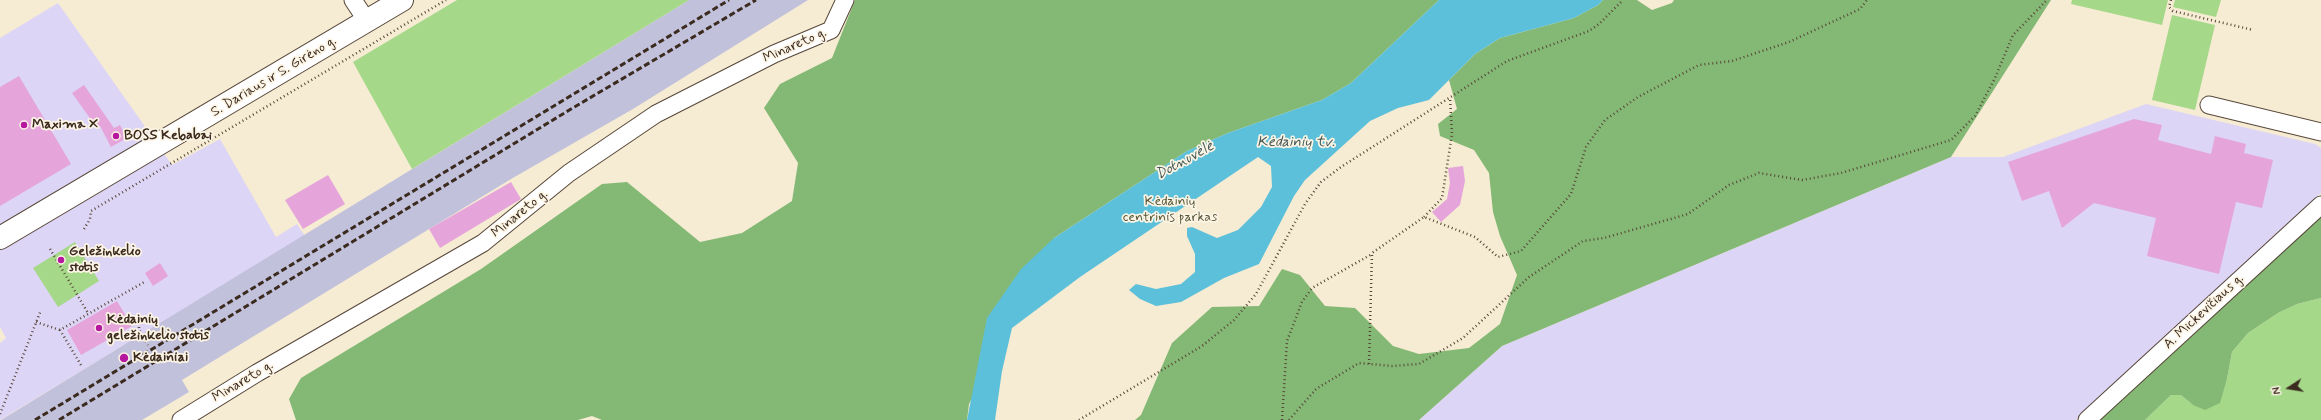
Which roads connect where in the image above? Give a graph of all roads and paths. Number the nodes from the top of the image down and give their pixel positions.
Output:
1 (353, 0) edge
2 (402, 0) edge
3 (446, 0) edge
4 (845, 0) edge
5 (1622, 0) edge
6 (1867, 0) edge
7 (2047, 0) edge
8 (2171, 0) edge
9 (367, 21) junction
10 (2253, 30) dead end
11 (1450, 97) junction
12 (2209, 105) dead end
13 (2321, 132) edge
14 (2321, 205) edge
15 (1424, 217) junction
16 (84, 229) dead end
17 (0, 238) edge
18 (50, 249) dead end
19 (1372, 253) junction
20 (146, 281) dead end
21 (41, 310) dead end
22 (88, 313) junction
23 (140, 319) dead end
24 (36, 322) junction
25 (60, 330) junction
26 (148, 345) dead end
27 (1369, 364) junction
28 (81, 365) dead end
29 (0, 414) edge
30 (181, 420) edge
31 (1079, 420) edge
32 (1282, 420) edge
33 (1289, 420) edge
34 (2087, 420) edge

1 - 9 street
2 - 9 main road, S. Dariaus ir S. Girėno g.
3 - 16 path
4 - 30 street, Minareto g.
5 - 11 path
6 - 15 path
7 - 27 path
8 - 10 path
9 - 17 main road, S. Dariaus ir S. Girėno g.
11 - 15 path
11 - 31 path
12 - 13 street
14 - 34 street, A. Mickevičiaus g.
15 - 19 path
18 - 22 path
19 - 27 path
19 - 32 path
20 - 22 path
21 - 24 path
22 - 25 path
23 - 26 path
24 - 25 path
24 - 29 path
25 - 28 path
27 - 33 path

